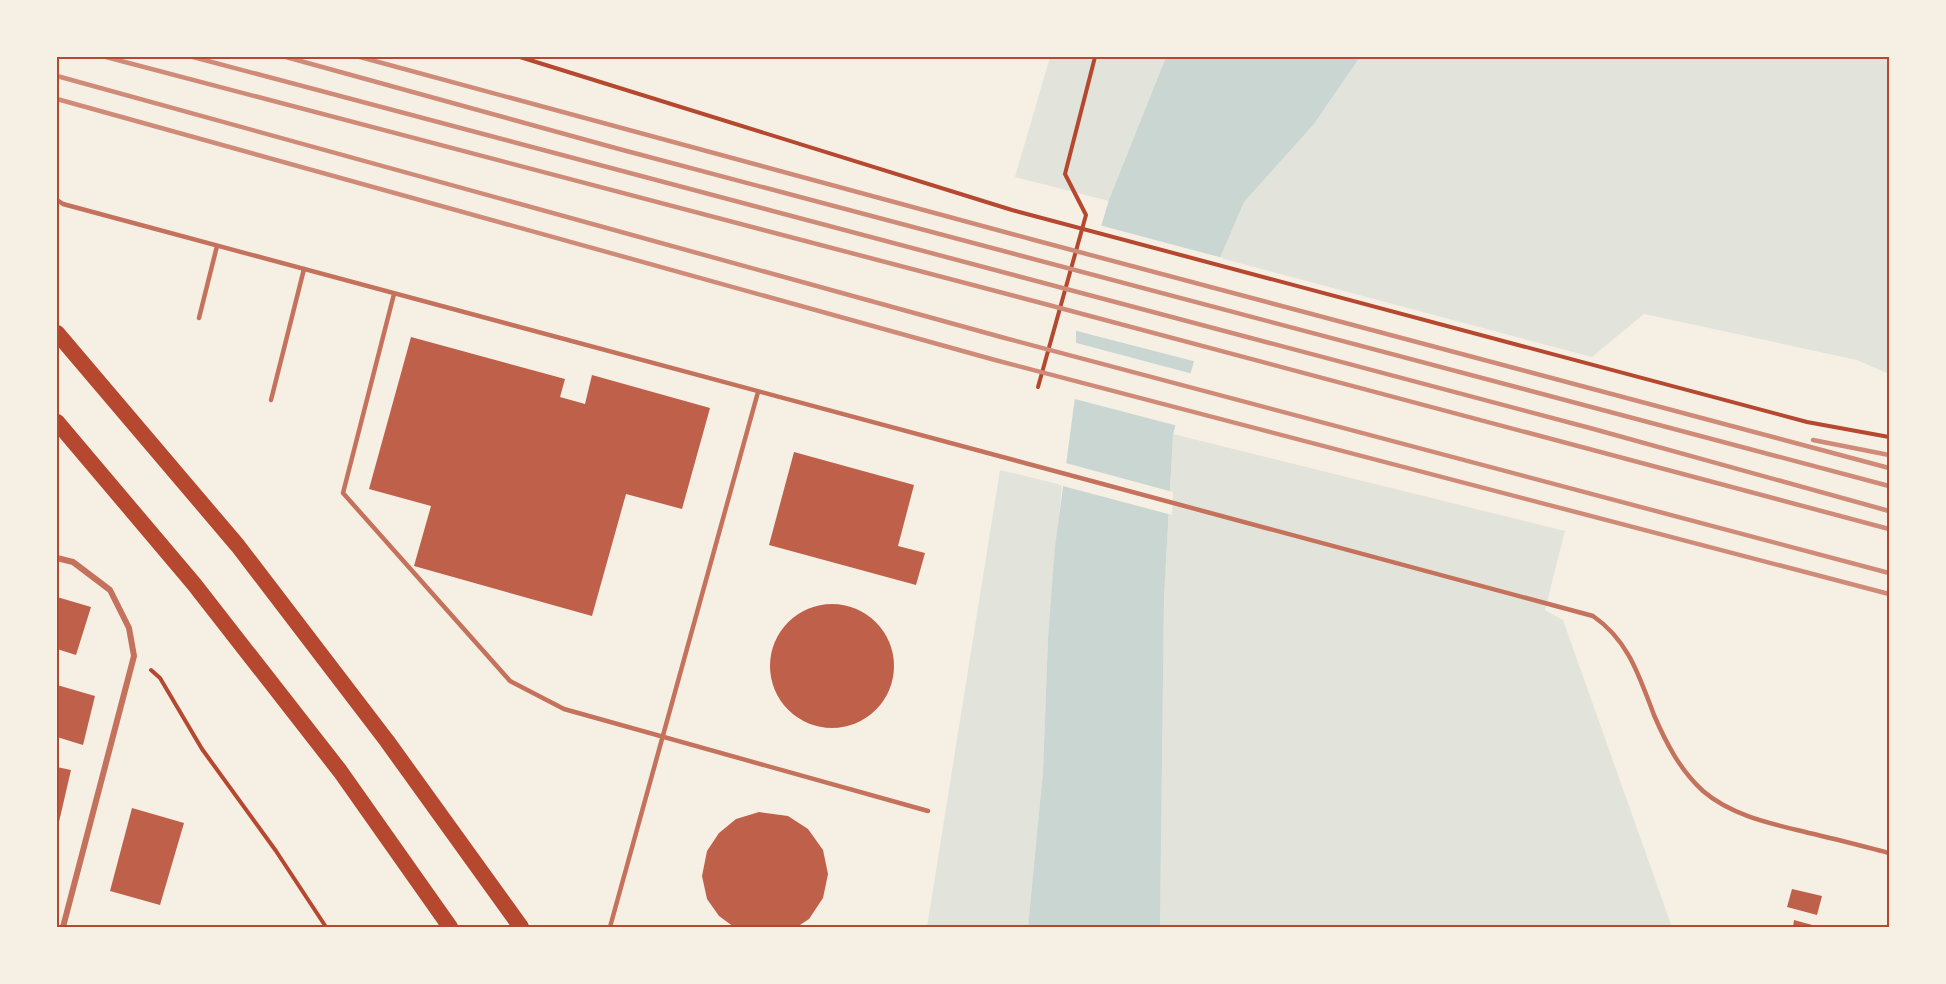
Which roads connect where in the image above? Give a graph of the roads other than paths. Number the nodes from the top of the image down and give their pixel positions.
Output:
1 (57, 200) edge
2 (217, 246) junction
3 (304, 269) junction
4 (394, 294) junction
5 (199, 318) dead end
6 (57, 333) edge
7 (758, 392) junction
8 (271, 400) dead end
9 (57, 422) edge
10 (57, 558) edge
11 (662, 737) junction
12 (928, 811) dead end
13 (1889, 853) edge
14 (63, 927) edge
15 (450, 927) edge
16 (521, 927) edge
17 (610, 927) edge

1 - 2 lane
2 - 3 lane
2 - 5 lane
3 - 4 lane
3 - 8 lane
4 - 7 lane
4 - 11 lane
6 - 16 highway
7 - 11 lane
7 - 13 lane
9 - 15 highway
10 - 14 street
11 - 12 lane
11 - 17 lane

